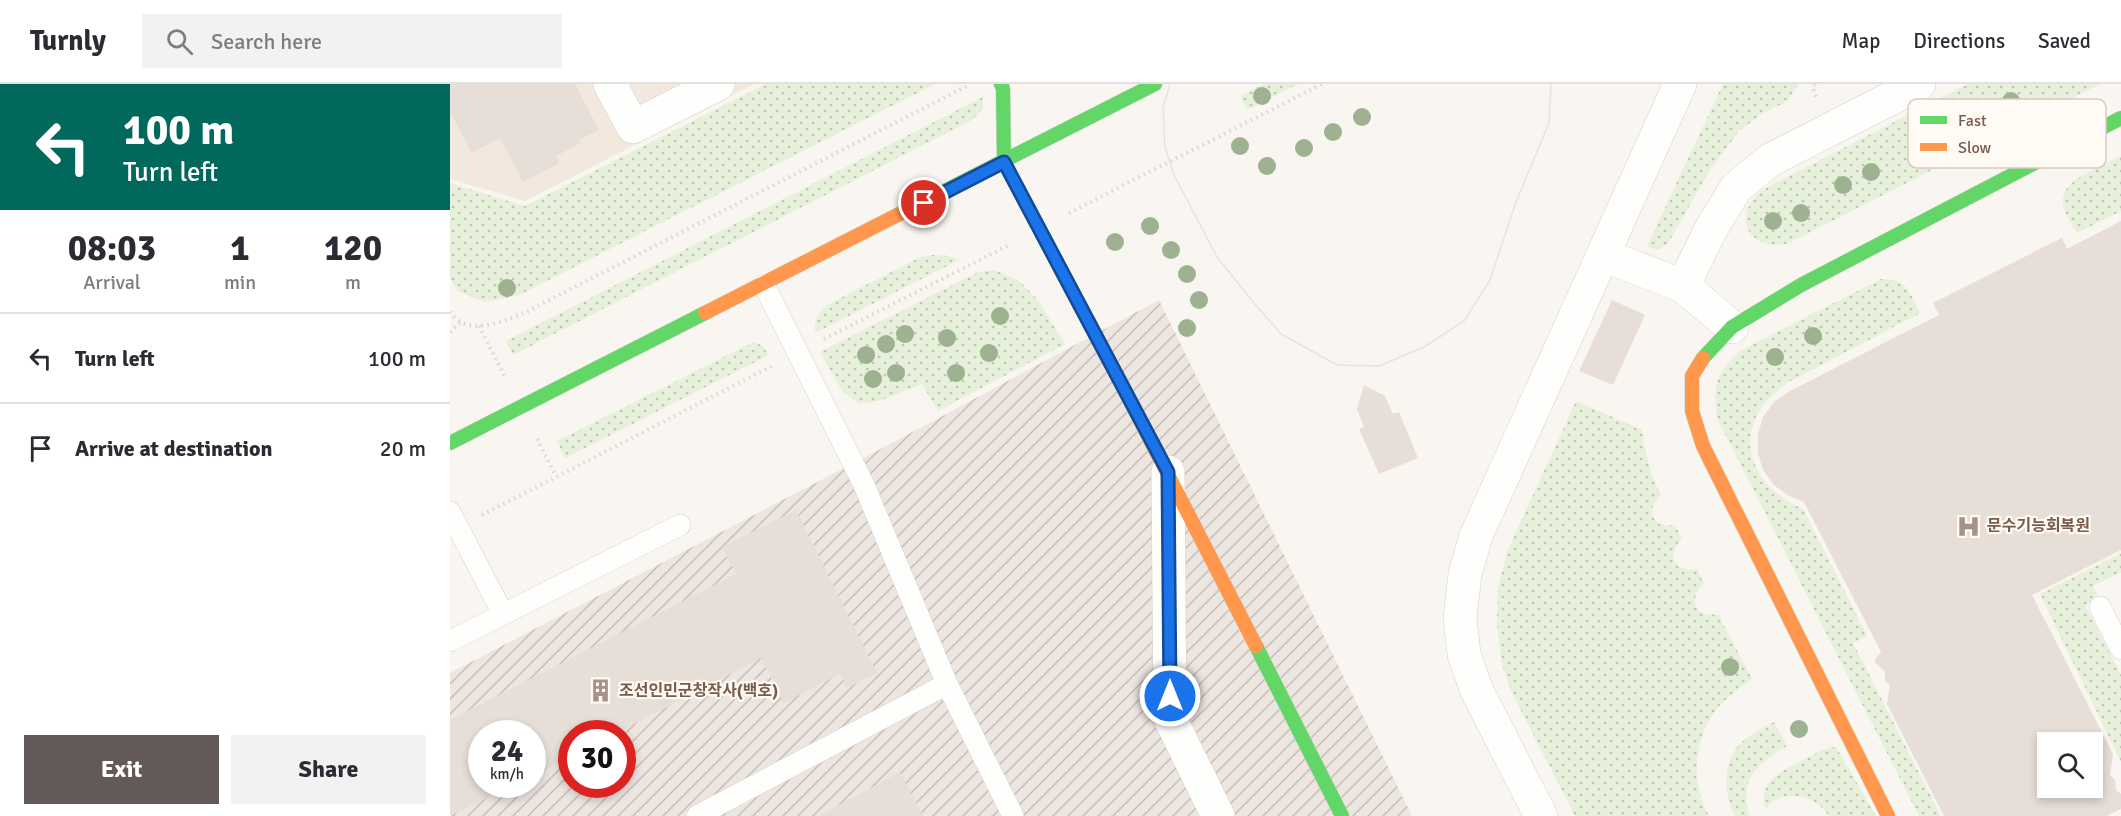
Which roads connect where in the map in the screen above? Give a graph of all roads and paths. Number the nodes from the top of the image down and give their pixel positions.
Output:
1 (610, 84) edge
2 (718, 84) edge
3 (970, 84) edge
4 (1000, 84) edge
5 (1155, 84) edge
6 (1322, 84) edge
7 (1680, 84) edge
8 (1919, 84) edge
9 (2121, 118) edge
10 (2106, 126) edge
11 (1004, 162) junction
12 (2025, 168) edge
13 (1039, 229) junction
14 (1603, 255) junction
15 (764, 285) junction
16 (1683, 286) junction
17 (450, 312) edge
18 (462, 322) junction
19 (1732, 327) junction
20 (450, 332) edge
21 (798, 352) junction
22 (450, 443) edge
23 (1168, 472) junction
24 (454, 519) edge
25 (680, 525) dead end
26 (2100, 608) dead end
27 (503, 614) junction
28 (450, 641) edge
29 (2121, 649) edge
30 (947, 684) junction
31 (697, 816) edge
32 (1013, 816) edge
33 (1218, 816) edge
34 (1342, 816) edge
35 (1541, 816) edge
36 (1888, 816) edge

1 - 2 street
3 - 18 path
4 - 11 street
5 - 11 street
6 - 13 path
7 - 14 street
8 - 16 street
9 - 10 street
11 - 13 street
11 - 15 street
12 - 19 street
13 - 21 path
13 - 23 street
14 - 16 street
14 - 35 street
15 - 21 lane
15 - 22 street
16 - 19 street
17 - 18 path
18 - 20 path
19 - 36 street
21 - 24 path
21 - 30 lane
23 - 33 street
23 - 34 street
24 - 27 lane
25 - 27 lane
26 - 29 lane
27 - 28 lane
30 - 31 lane
30 - 32 lane

